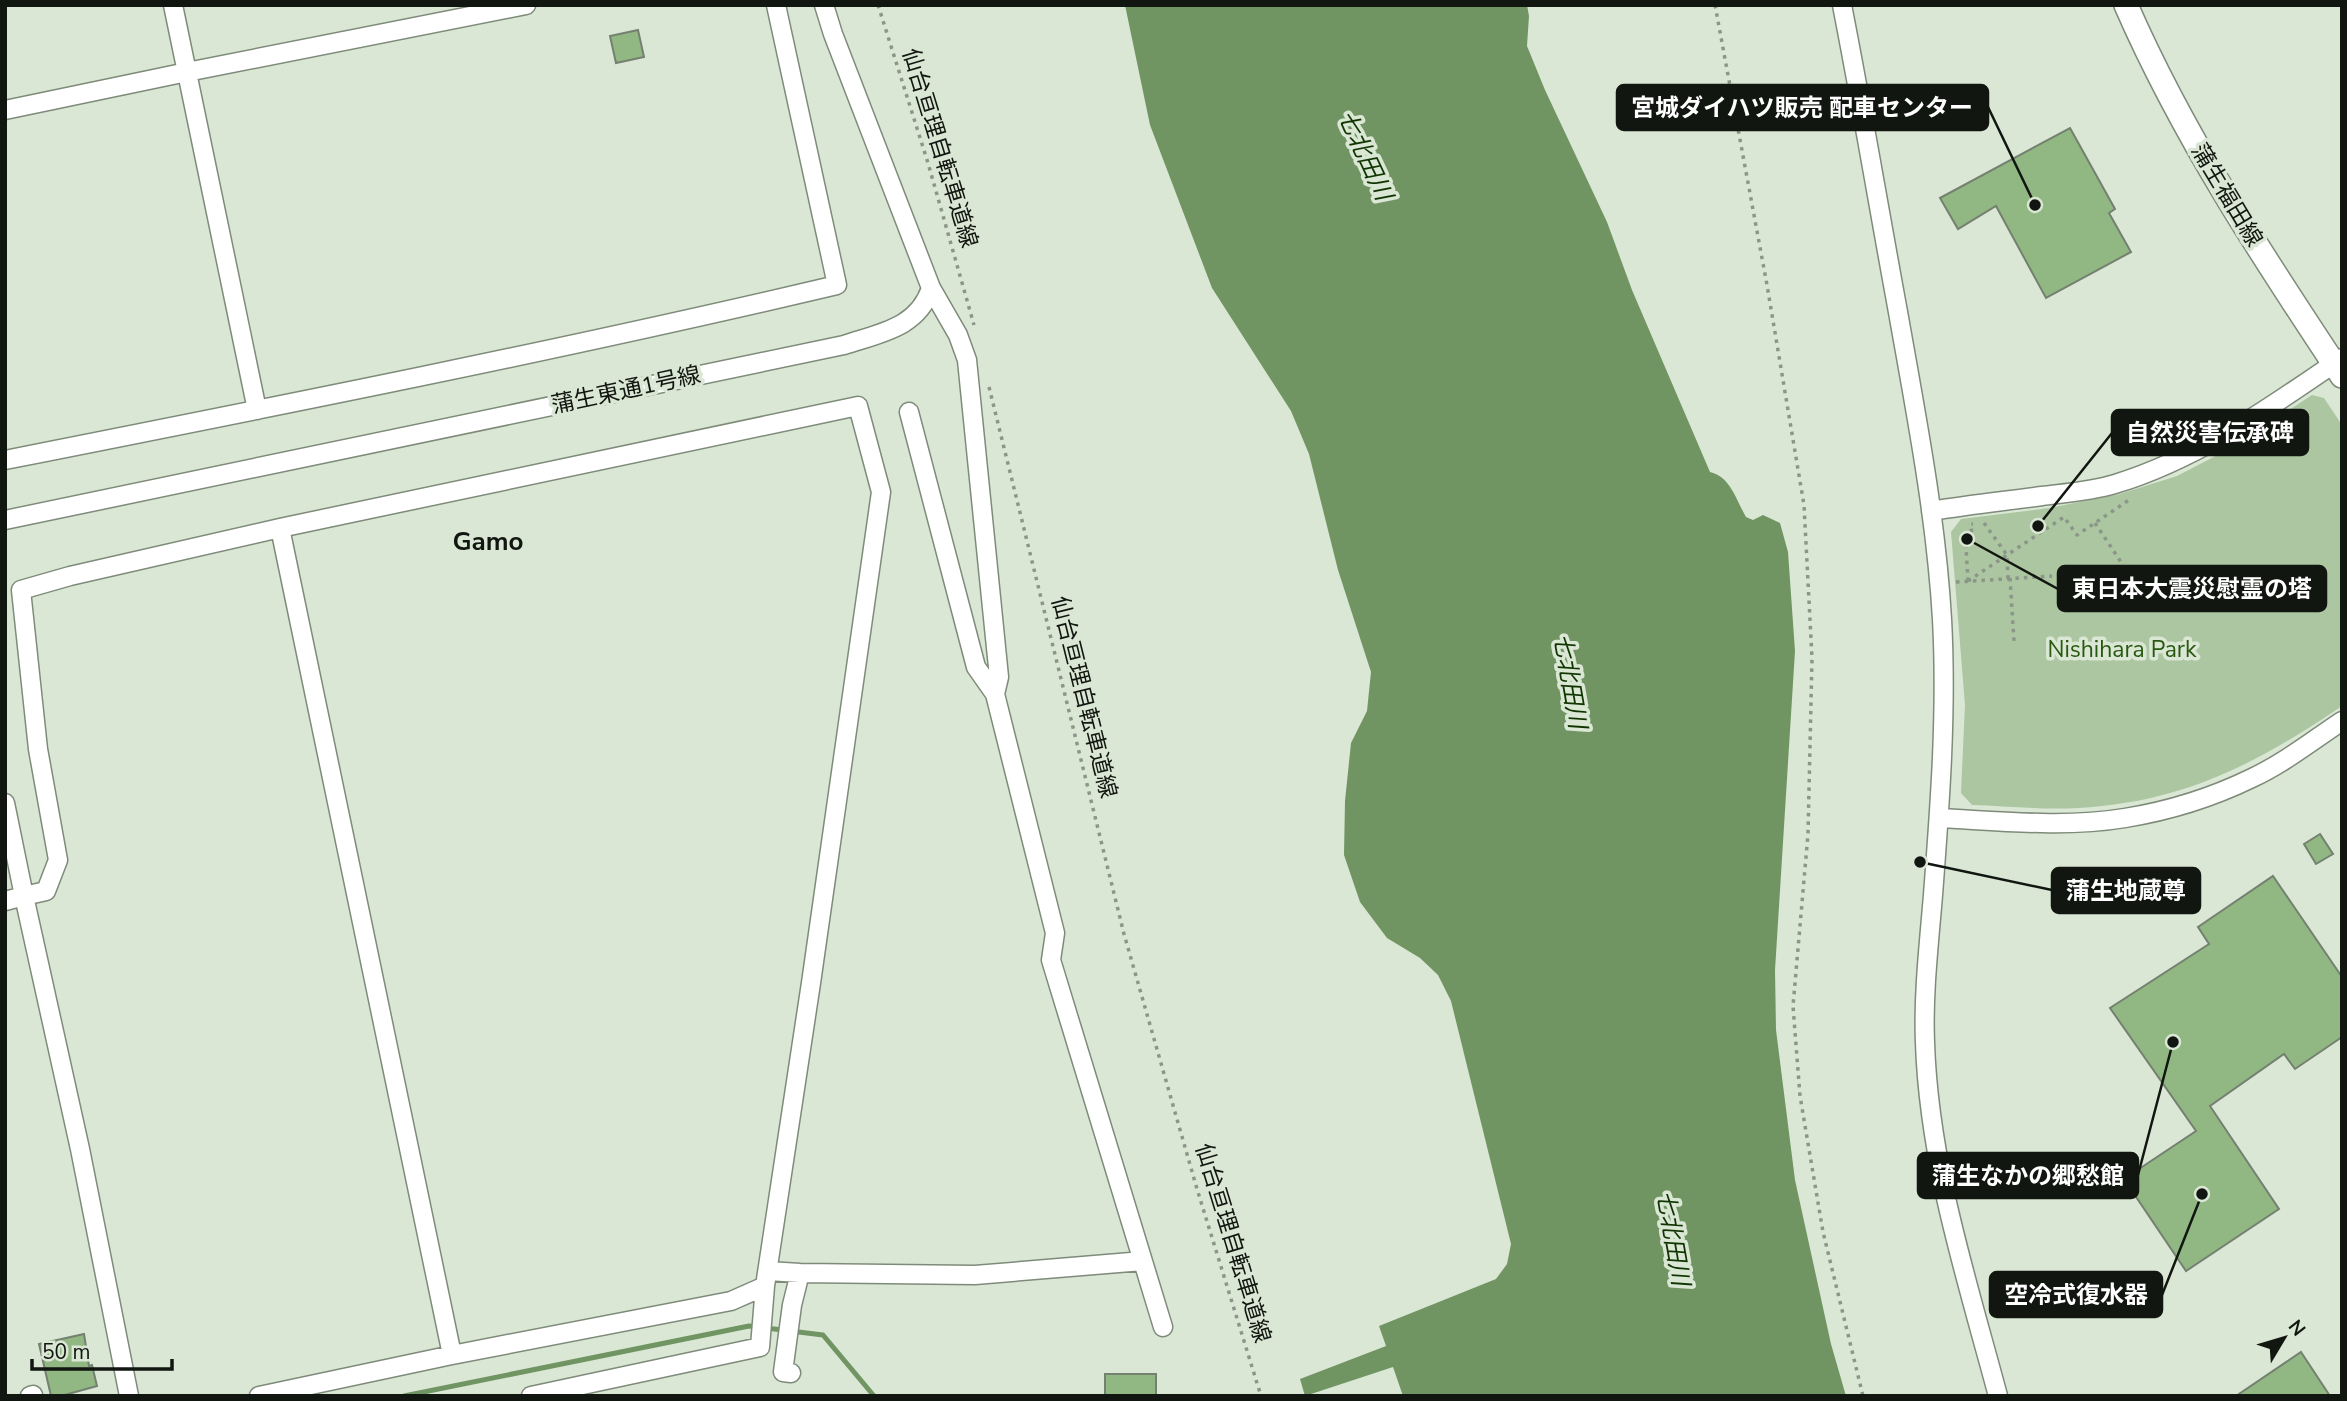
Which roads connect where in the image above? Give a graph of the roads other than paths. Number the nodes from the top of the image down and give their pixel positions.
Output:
1 (173, 5) edge
2 (526, 5) edge
3 (776, 5) edge
4 (824, 5) edge
5 (1842, 5) edge
6 (2126, 5) edge
7 (187, 72) junction
8 (5, 110) edge
9 (931, 288) junction
10 (2339, 366) edge
11 (257, 411) junction
12 (909, 412) dead end
13 (5, 460) edge
14 (1931, 511) junction
15 (5, 520) edge
16 (280, 528) junction
17 (995, 694) junction
18 (2342, 722) edge
19 (5, 803) edge
20 (1939, 818) junction
21 (24, 896) junction
22 (5, 901) edge
23 (1143, 1261) junction
24 (780, 1275) junction
25 (1163, 1327) dead end
26 (452, 1354) junction
27 (791, 1373) dead end
28 (129, 1396) edge
29 (259, 1396) edge
30 (531, 1396) edge
31 (1998, 1396) edge

1 - 7 street
2 - 7 street
3 - 11 street
4 - 9 street
5 - 14 street
6 - 10 main road, 蒲生福田線
7 - 8 street
7 - 11 street
9 - 15 street, 蒲生東通1号線
9 - 17 street
10 - 14 street
11 - 13 street
12 - 17 street
14 - 20 street
16 - 21 street
16 - 24 street
16 - 26 street
17 - 23 street
18 - 20 street
19 - 21 street
20 - 31 street
21 - 22 street
21 - 28 street
23 - 24 street
23 - 25 street
24 - 26 street
24 - 27 street
24 - 30 street
26 - 29 street

